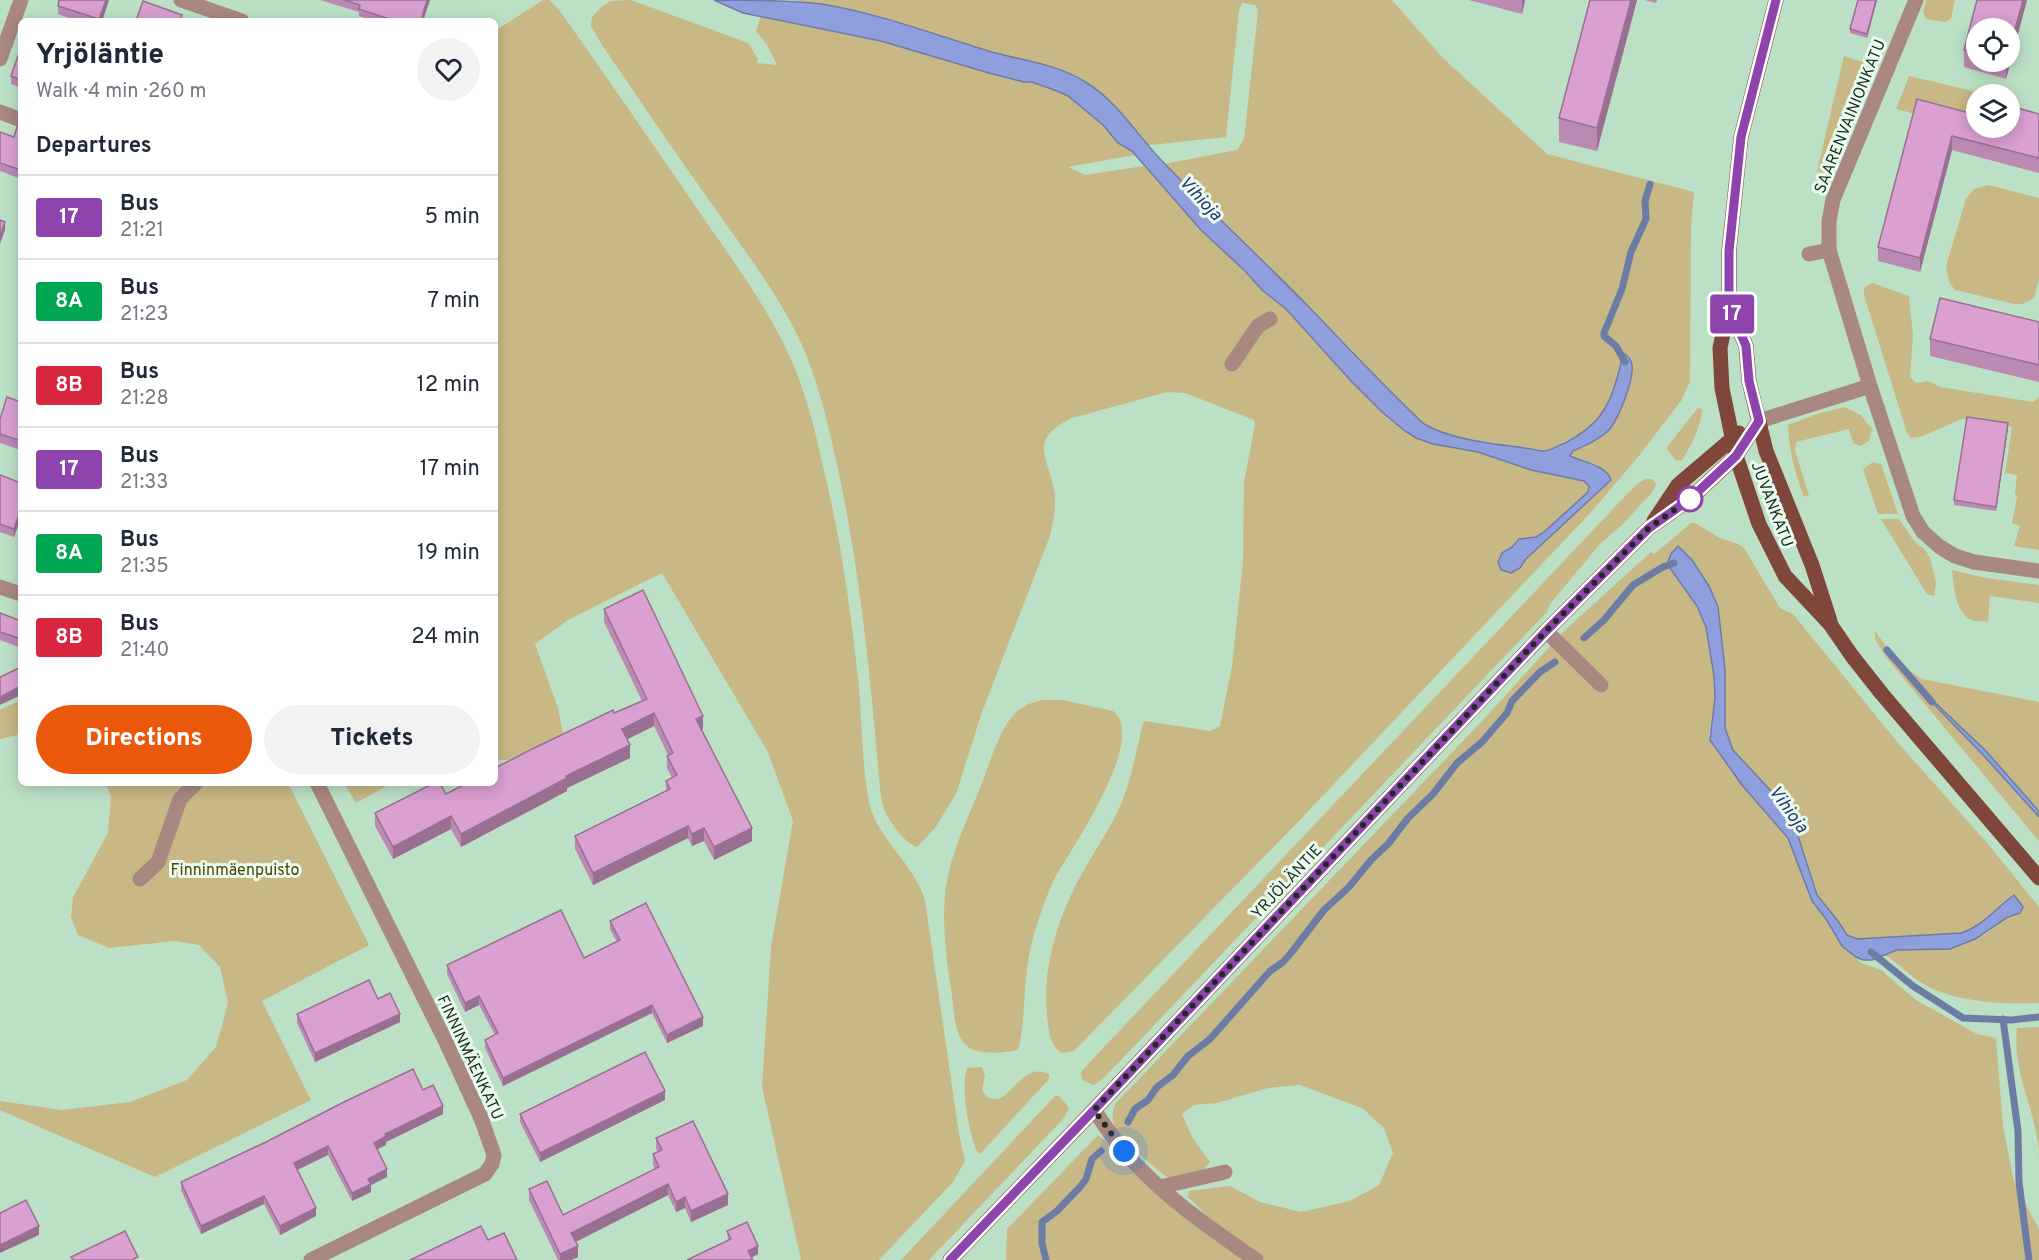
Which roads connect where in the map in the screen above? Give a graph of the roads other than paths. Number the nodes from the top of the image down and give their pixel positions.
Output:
1 (21, 0) edge
2 (180, 0) edge
3 (1776, 0) edge
4 (1916, 0) edge
5 (233, 18) edge
6 (0, 59) edge
7 (0, 112) edge
8 (18, 119) edge
9 (1829, 250) junction
10 (1809, 254) dead end
11 (1729, 306) junction
12 (1270, 319) dead end
13 (1232, 364) dead end
14 (1870, 387) junction
15 (1759, 421) junction
16 (1732, 438) junction
17 (1736, 456) junction
18 (1649, 528) junction
19 (2039, 571) edge
20 (0, 587) edge
21 (18, 591) edge
22 (1830, 624) junction
23 (1546, 631) junction
24 (1601, 685) dead end
25 (193, 786) edge
26 (318, 786) edge
27 (2039, 878) edge
28 (141, 879) dead end
29 (1094, 1110) junction
30 (1225, 1172) dead end
31 (1160, 1187) junction
32 (311, 1260) edge
33 (950, 1260) edge
34 (1256, 1260) edge

1 - 6 street
2 - 5 street
3 - 11 main road, JUVANKATU
4 - 9 street, SAARENVAINIONKATU
7 - 8 street
9 - 10 street
9 - 14 street, SAARENVAINIONKATU
11 - 15 main road, JUVANKATU
11 - 16 main road, JUVANKATU
12 - 13 street
14 - 15 street
14 - 19 street, SAARENVAINIONKATU
15 - 16 main road, YRJÖLÄNTIE
15 - 17 main road, YRJÖLÄNTIE
15 - 22 main road, JUVANKATU
16 - 17 main road, JUVANKATU
16 - 18 main road, YRJÖLÄNTIE
17 - 18 main road, YRJÖLÄNTIE
17 - 22 main road, JUVANKATU
18 - 23 main road, YRJÖLÄNTIE
20 - 21 street
22 - 27 main road, JUVANKATU
23 - 24 street
23 - 29 main road, YRJÖLÄNTIE
25 - 28 street
26 - 32 street, FINNINMÄENKATU
29 - 31 street
29 - 33 main road, YRJÖLÄNTIE
30 - 31 street
31 - 34 street

